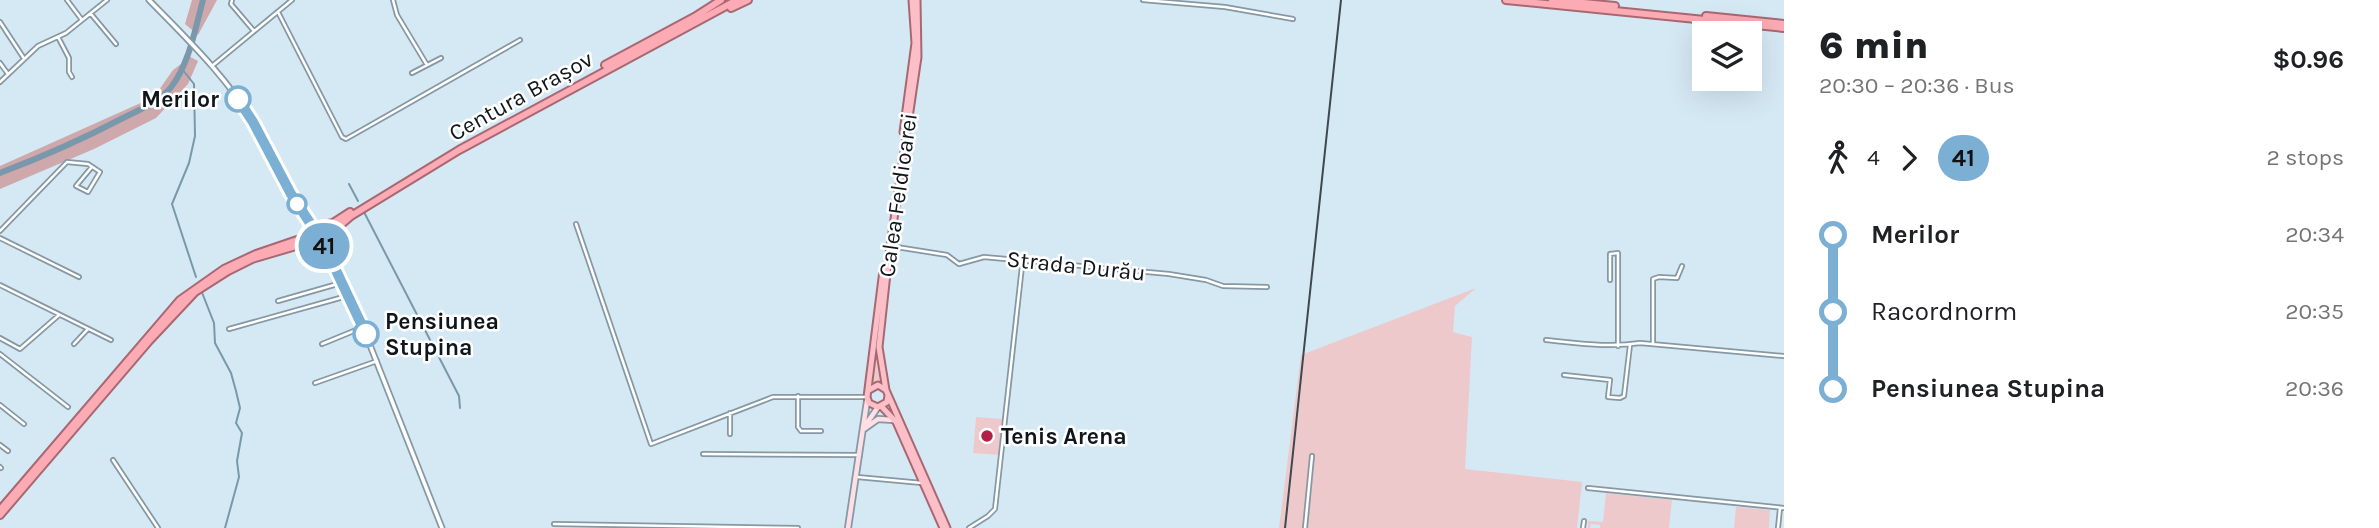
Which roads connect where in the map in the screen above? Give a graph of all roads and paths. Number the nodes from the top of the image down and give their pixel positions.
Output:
1 (67, 0) edge
2 (107, 0) edge
3 (149, 0) edge
4 (232, 0) edge
5 (292, 0) edge
6 (393, 0) edge
7 (721, 0) edge
8 (728, 0) edge
9 (737, 0) edge
10 (748, 0) edge
11 (914, 0) edge
12 (1143, 0) edge
13 (1506, 0) edge
14 (1552, 0) edge
15 (278, 12) junction
16 (90, 13) junction
17 (1293, 19) dead end
18 (82, 20) junction
19 (0, 22) edge
20 (686, 24) junction
21 (1784, 26) edge
22 (254, 31) junction
23 (58, 37) junction
24 (520, 40) dead end
25 (116, 44) dead end
26 (24, 58) junction
27 (441, 58) dead end
28 (0, 63) edge
29 (427, 65) junction
30 (212, 66) junction
31 (412, 73) dead end
32 (8, 74) junction
33 (72, 77) dead end
34 (0, 82) edge
35 (91, 168) junction
36 (576, 224) dead end
37 (324, 225) junction
38 (312, 226) junction
39 (0, 231) edge
40 (330, 234) junction
41 (308, 235) junction
42 (0, 238) edge
43 (311, 242) junction
44 (324, 245) junction
45 (890, 246) junction
46 (1023, 266) dead end
47 (1682, 266) dead end
48 (79, 277) dead end
49 (1610, 281) dead end
50 (341, 283) junction
51 (0, 285) edge
52 (1267, 287) dead end
53 (347, 296) junction
54 (278, 301) dead end
55 (59, 315) junction
56 (363, 327) junction
57 (88, 329) junction
58 (229, 329) dead end
59 (0, 338) edge
60 (111, 340) dead end
61 (1546, 341) dead end
62 (74, 344) dead end
63 (322, 344) dead end
64 (1653, 344) junction
65 (1630, 345) junction
66 (1618, 346) junction
67 (0, 354) edge
68 (1784, 356) edge
69 (377, 362) junction
70 (1564, 375) dead end
71 (315, 383) dead end
72 (887, 391) junction
73 (798, 396) junction
74 (868, 396) junction
75 (0, 405) edge
76 (68, 407) dead end
77 (879, 407) junction
78 (730, 413) junction
79 (899, 423) junction
80 (24, 424) dead end
81 (863, 429) junction
82 (821, 431) dead end
83 (730, 434) dead end
84 (0, 445) edge
85 (8, 451) dead end
86 (703, 454) dead end
87 (860, 455) junction
88 (1312, 456) dead end
89 (113, 460) dead end
90 (857, 477) junction
91 (922, 483) junction
92 (1588, 488) dead end
93 (1782, 508) edge
94 (0, 510) edge
95 (0, 515) edge
96 (1584, 521) dead end
97 (554, 524) dead end
98 (158, 528) edge
99 (442, 528) edge
100 (798, 528) edge
101 (848, 528) edge
102 (945, 528) edge
103 (969, 528) edge
104 (1305, 528) edge
105 (1583, 528) edge
106 (1778, 528) edge

1 - 18 street
2 - 16 street
3 - 30 street
4 - 22 street
5 - 15 street
6 - 29 street
7 - 20 highway
8 - 20 highway, Centura Brașov
9 - 20 highway, Centura Brașov
10 - 20 highway
11 - 45 main road, Calea Feldioarei
11 - 74 main road, Calea Feldioarei
12 - 17 street
13 - 21 highway
14 - 21 highway
15 - 22 street
15 - 24 street
16 - 18 street
16 - 25 street
18 - 23 street
19 - 26 street
20 - 37 highway, Centura Brașov
20 - 40 highway, Centura Brașov
22 - 30 street
23 - 26 street
23 - 33 street
26 - 32 street
27 - 29 street
28 - 32 street
29 - 31 street
30 - 38 street
32 - 34 street
35 - 35 street
35 - 39 street
36 - 78 street
37 - 38 highway, Centura Brașov
37 - 40 highway
38 - 41 highway
40 - 44 highway, Centura Brașov
41 - 43 highway
41 - 94 highway
42 - 48 street
43 - 44 highway
43 - 95 highway
44 - 50 street
45 - 52 street, Strada Durău
45 - 72 main road, Calea Feldioarei
46 - 103 street
47 - 64 street
49 - 66 street
50 - 53 street
50 - 54 street
51 - 55 street
53 - 56 street
53 - 58 street
55 - 57 street
55 - 59 street
56 - 63 street
56 - 69 street
57 - 60 street
57 - 62 street
61 - 66 street
64 - 65 street
64 - 68 street
65 - 66 street
65 - 70 street
67 - 76 street
69 - 71 street
69 - 99 street
72 - 74 main road
72 - 77 main road, Calea Feldioarei
72 - 79 main road
73 - 74 street
73 - 78 street
73 - 82 street
74 - 77 main road
74 - 81 main road, Calea Feldioarei
75 - 80 street
77 - 79 main road
77 - 81 main road, Calea Feldioarei
78 - 83 street
79 - 81 main road
79 - 91 main road
79 - 102 main road
81 - 87 main road, Calea Feldioarei
84 - 85 street
86 - 87 street
87 - 90 main road, Calea Feldioarei
88 - 104 street
89 - 98 street
90 - 91 street
90 - 101 main road, Calea Feldioarei
91 - 102 main road
92 - 93 street
93 - 106 street
96 - 105 street
97 - 100 street

